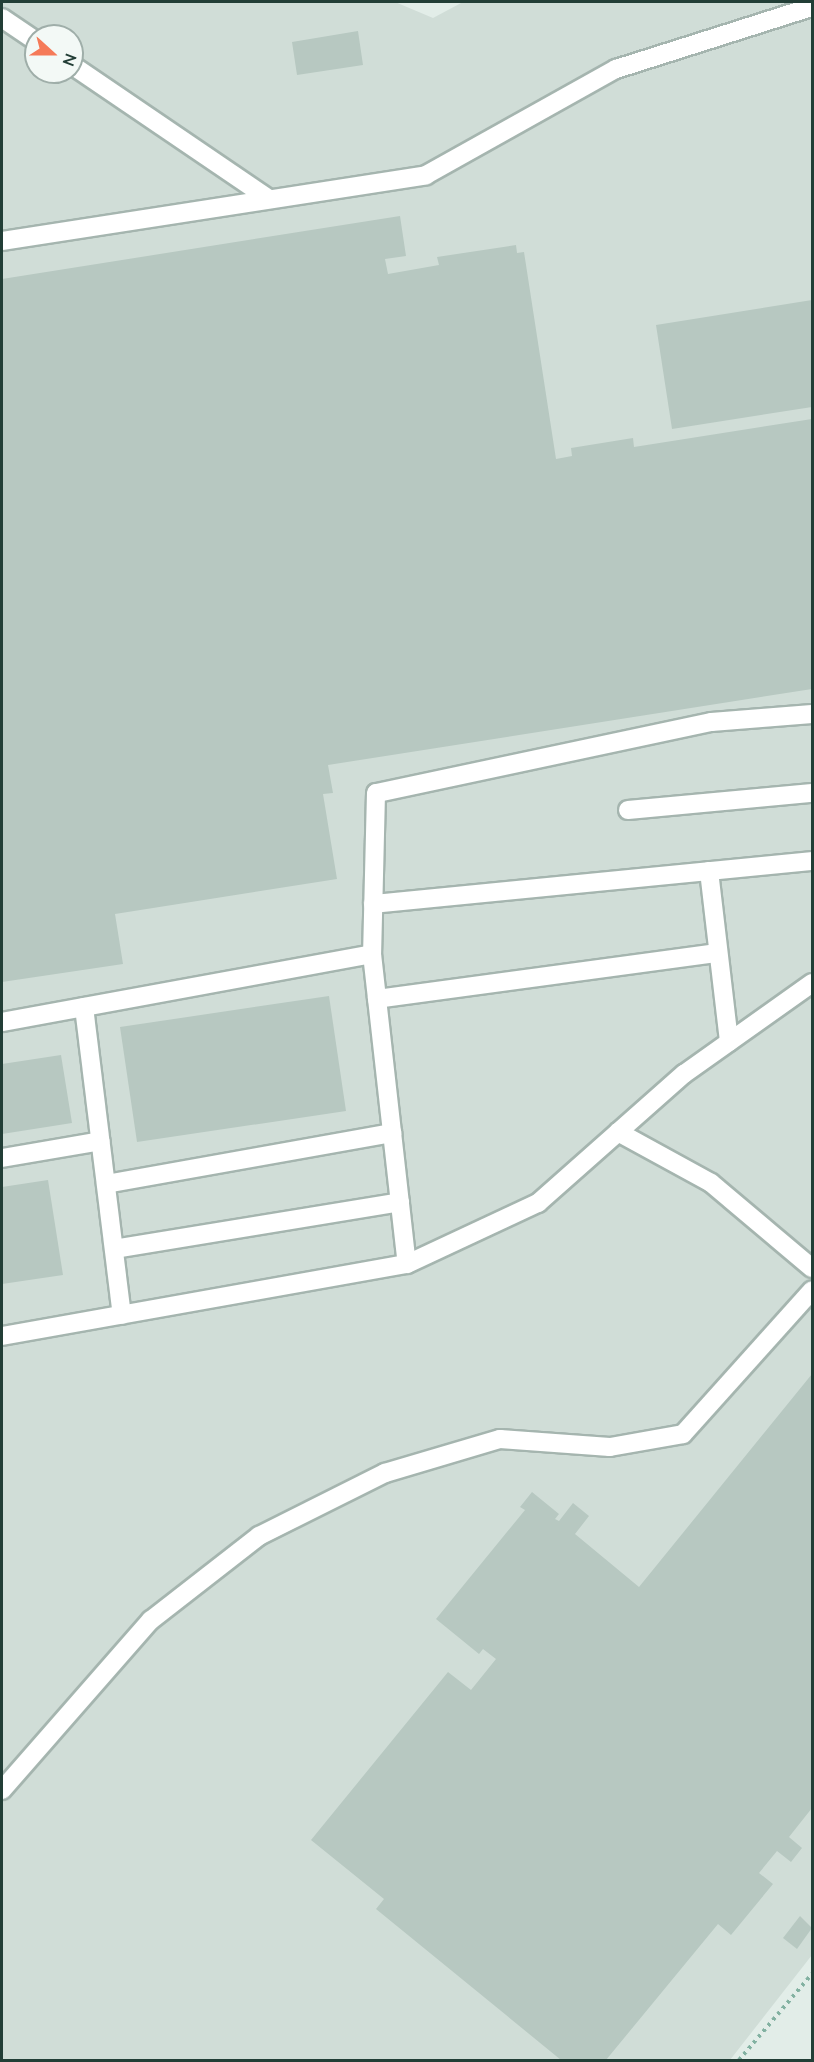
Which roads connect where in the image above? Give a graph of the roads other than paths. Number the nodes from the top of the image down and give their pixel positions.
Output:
1 (813, 8) edge
2 (2, 18) edge
3 (24, 33) edge
4 (84, 73) edge
5 (269, 199) junction
6 (2, 241) edge
7 (813, 714) edge
8 (813, 793) edge
9 (628, 810) dead end
10 (813, 861) edge
11 (709, 871) junction
12 (373, 904) junction
13 (718, 953) junction
14 (372, 954) junction
15 (813, 983) edge
16 (376, 999) junction
17 (84, 1007) junction
18 (2, 1022) edge
19 (729, 1042) junction
20 (618, 1132) junction
21 (392, 1133) junction
22 (100, 1141) junction
23 (2, 1158) edge
24 (106, 1184) junction
25 (400, 1202) junction
26 (114, 1249) junction
27 (406, 1264) junction
28 (813, 1268) edge
29 (813, 1290) edge
30 (122, 1315) junction
31 (2, 1336) edge
32 (2, 1790) edge

1 - 5 lane
2 - 3 lane
4 - 5 lane
5 - 6 lane
7 - 12 lane
8 - 9 lane
10 - 11 lane
11 - 12 lane
11 - 13 lane
12 - 14 lane
13 - 16 lane
13 - 19 lane
14 - 16 lane
14 - 17 lane
15 - 19 lane
16 - 21 lane
17 - 18 lane
17 - 22 lane
19 - 20 lane
20 - 27 lane
20 - 28 lane
21 - 24 lane
21 - 25 lane
22 - 23 lane
22 - 24 lane
24 - 26 lane
25 - 26 lane
25 - 27 lane
26 - 30 lane
27 - 30 lane
29 - 32 lane
30 - 31 lane

